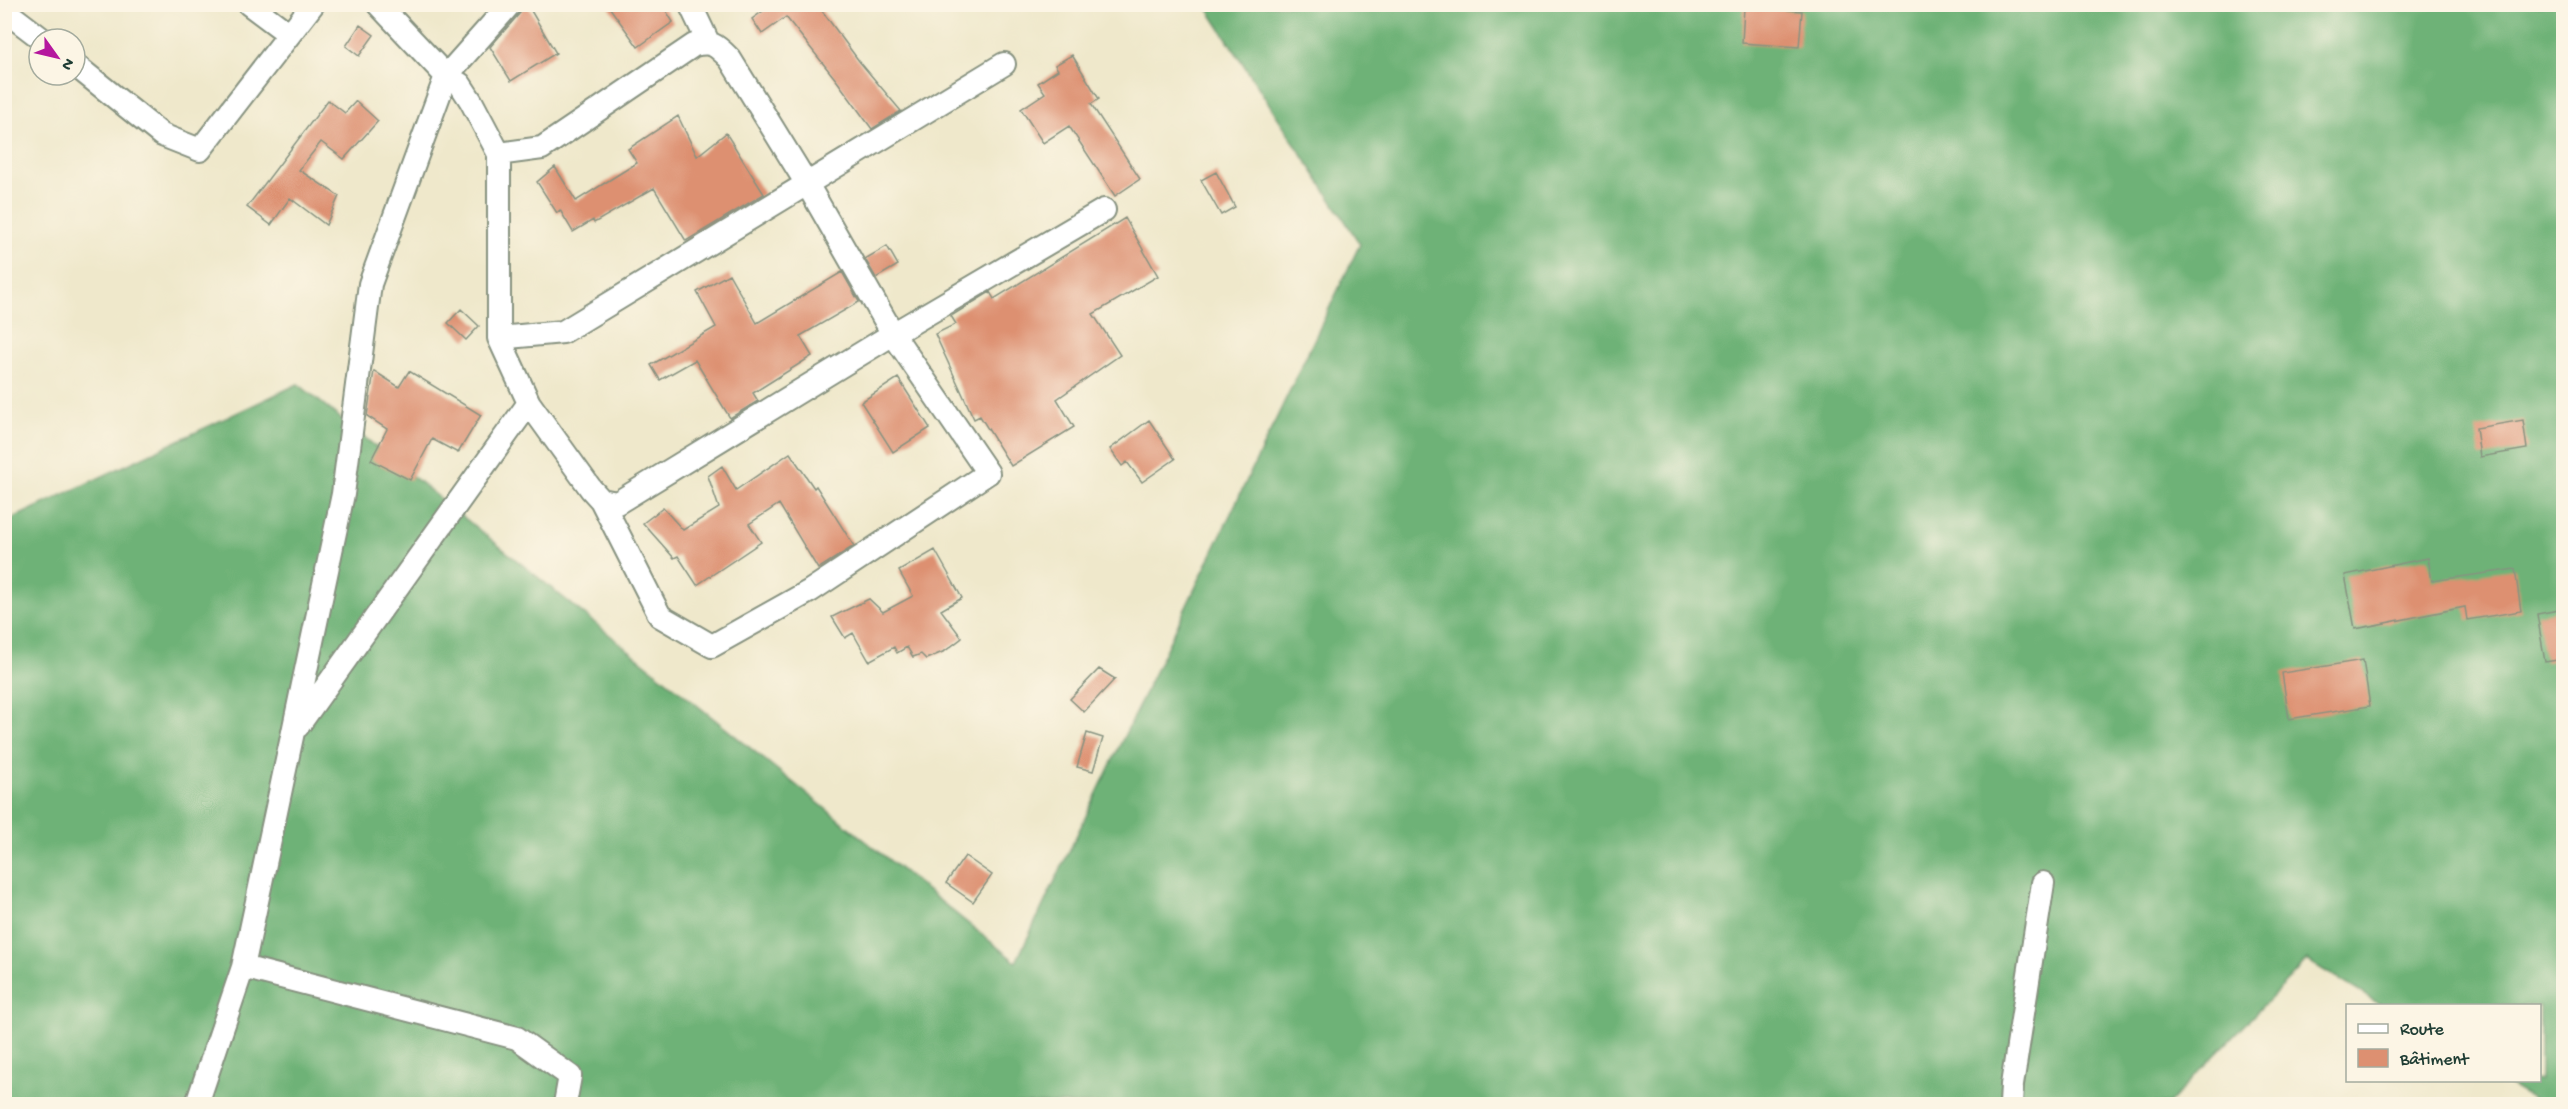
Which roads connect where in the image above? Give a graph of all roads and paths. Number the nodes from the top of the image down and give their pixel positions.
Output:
1 (249, 4) edge
2 (313, 4) edge
3 (378, 4) edge
4 (510, 4) edge
5 (690, 4) edge
6 (4, 10) edge
7 (27, 28) edge
8 (289, 34) junction
9 (708, 42) junction
10 (1004, 64) dead end
11 (87, 75) edge
12 (446, 76) junction
13 (498, 153) junction
14 (807, 183) junction
15 (1104, 210) dead end
16 (892, 334) junction
17 (499, 338) junction
18 (529, 403) junction
19 (601, 500) junction
20 (293, 732) junction
21 (2043, 883) dead end
22 (243, 966) junction
23 (197, 1104) edge
24 (565, 1104) edge
25 (2011, 1104) edge

1 - 8 street
2 - 8 street
3 - 12 street
4 - 12 street
5 - 9 street
6 - 7 street
8 - 11 street
9 - 13 street
9 - 14 street
10 - 14 street
12 - 13 street
12 - 20 street
13 - 17 street
14 - 16 street
14 - 17 street
15 - 16 street
16 - 19 street
16 - 19 street
17 - 18 street
18 - 19 street
18 - 20 street
20 - 22 street
21 - 25 street
22 - 23 street
22 - 24 street

